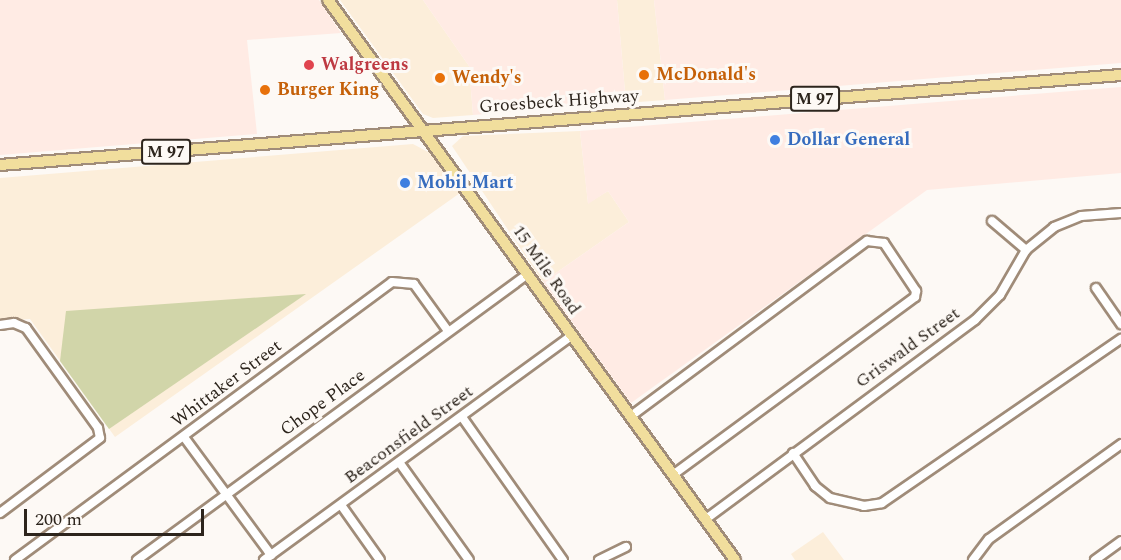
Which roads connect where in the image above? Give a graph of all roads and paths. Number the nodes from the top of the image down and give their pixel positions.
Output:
1 (328, 0) edge
2 (1121, 75) edge
3 (422, 130) junction
4 (0, 165) edge
5 (1121, 213) edge
6 (992, 221) dead end
7 (1026, 250) junction
8 (528, 274) junction
9 (1096, 288) dead end
10 (1121, 324) edge
11 (0, 325) edge
12 (448, 332) junction
13 (572, 335) junction
14 (1121, 339) edge
15 (631, 416) junction
16 (462, 417) junction
17 (184, 437) junction
18 (1121, 444) edge
19 (793, 453) junction
20 (399, 462) junction
21 (673, 475) junction
22 (226, 495) junction
23 (340, 505) junction
24 (0, 513) edge
25 (705, 519) junction
26 (1121, 541) edge
27 (626, 547) dead end
28 (267, 557) edge
29 (15, 560) edge
30 (137, 560) edge
31 (380, 560) edge
32 (469, 560) edge
33 (563, 560) edge
34 (599, 560) edge
35 (735, 560) edge
36 (973, 560) edge
37 (1095, 560) edge

1 - 3 main road, 15 Mile Road
2 - 3 main road, Groesbeck Highway / M 97
3 - 4 main road, Groesbeck Highway / M 97
3 - 8 main road, 15 Mile Road
5 - 7 street, Griswald Street
6 - 7 street
7 - 19 street, Griswald Street
8 - 12 street, Chope Place
8 - 13 main road, 15 Mile Road
9 - 10 street
11 - 24 street
12 - 17 street, Whittaker Street
12 - 22 street, Chope Place
13 - 15 main road, 15 Mile Road
13 - 16 street, Beaconsfield Street
14 - 19 street
15 - 21 main road, 15 Mile Road
15 - 21 street
16 - 20 street, Beaconsfield Street
16 - 33 street
17 - 22 street
17 - 29 street, Whittaker Street
18 - 36 street
19 - 25 street, Griswald Street
20 - 23 street, Beaconsfield Street
20 - 32 street
21 - 25 main road, 15 Mile Road
22 - 28 street
22 - 30 street, Chope Place
23 - 28 street, Beaconsfield Street
23 - 31 street
25 - 35 main road, 15 Mile Road
26 - 37 street
27 - 34 street

